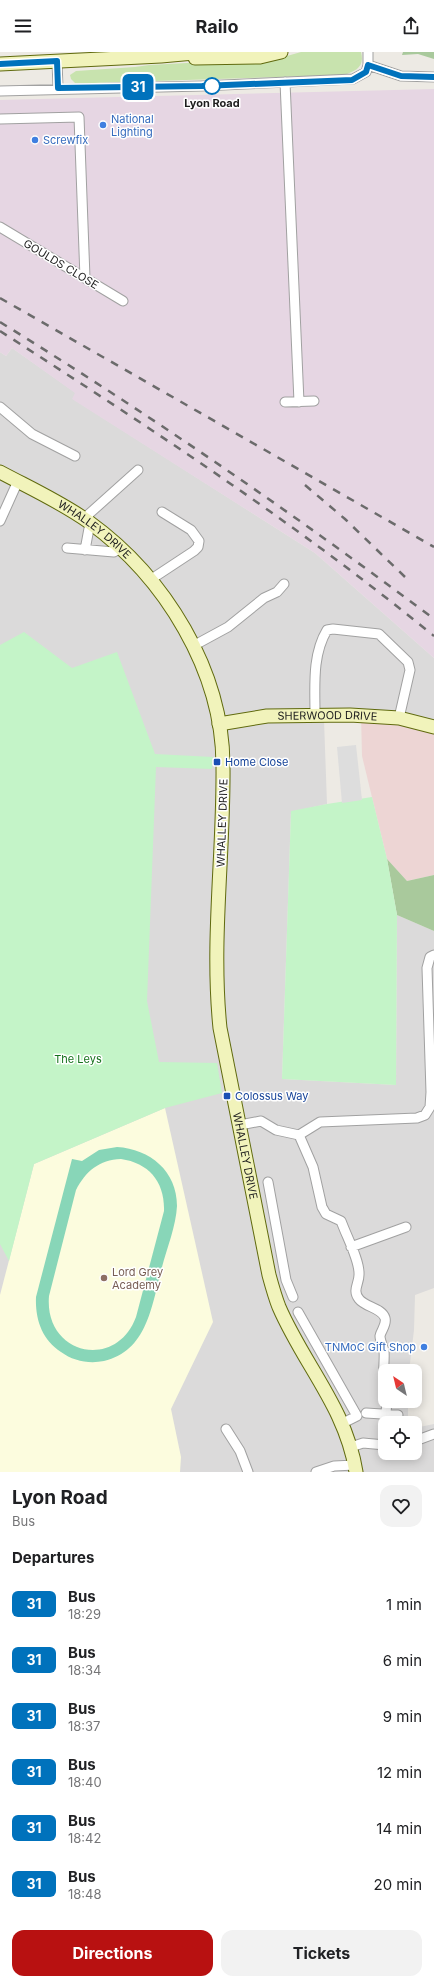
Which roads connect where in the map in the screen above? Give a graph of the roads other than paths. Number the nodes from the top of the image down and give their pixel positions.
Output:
1 (205, 52) edge
2 (281, 52) edge
3 (368, 52) edge
4 (161, 56) junction
5 (57, 61) junction
6 (0, 64) edge
7 (368, 65) junction
8 (434, 77) edge
9 (285, 82) junction
10 (58, 88) junction
11 (0, 91) edge
12 (0, 119) edge
13 (0, 227) edge
14 (85, 278) junction
15 (123, 301) dead end
16 (314, 401) dead end
17 (285, 402) dead end
18 (299, 402) junction
19 (0, 407) edge
20 (76, 456) dead end
21 (138, 470) dead end
22 (0, 472) edge
23 (18, 481) junction
24 (162, 512) dead end
25 (0, 521) edge
26 (88, 521) junction
27 (67, 548) dead end
28 (120, 548) junction
29 (85, 550) junction
30 (150, 580) junction
31 (284, 584) dead end
32 (193, 646) junction
33 (315, 714) junction
34 (399, 718) junction
35 (219, 724) junction
36 (434, 727) edge
37 (434, 955) edge
38 (432, 1035) edge
39 (240, 1125) junction
40 (298, 1135) junction
41 (268, 1182) dead end
42 (406, 1227) dead end
43 (278, 1239) junction
44 (262, 1242) junction
45 (351, 1247) junction
46 (293, 1297) dead end
47 (298, 1312) dead end
48 (383, 1364) edge
49 (386, 1408) edge
50 (386, 1413) junction
51 (362, 1414) junction
52 (398, 1415) dead end
53 (343, 1423) junction
54 (226, 1429) dead end
55 (434, 1434) edge
56 (422, 1438) edge
57 (378, 1444) edge
58 (351, 1447) junction
59 (356, 1469) edge
60 (248, 1472) edge
61 (316, 1472) edge

1 - 4 street
2 - 4 street
3 - 7 street
4 - 5 street
5 - 6 street
5 - 10 street
7 - 8 street
7 - 9 street
9 - 10 street
9 - 18 street
10 - 11 street
12 - 14 street
13 - 14 street, GOULDS CLOSE
14 - 15 street, GOULDS CLOSE
16 - 18 street
17 - 18 street
19 - 20 street
21 - 26 street
22 - 23 street, WHALLEY DRIVE
23 - 25 street
23 - 26 street, WHALLEY DRIVE
24 - 30 street
26 - 28 street, WHALLEY DRIVE
26 - 29 street
27 - 29 street
28 - 29 street
28 - 30 street, WHALLEY DRIVE
30 - 32 street, WHALLEY DRIVE
31 - 32 street
32 - 35 street, WHALLEY DRIVE
33 - 34 street, SHERWOOD DRIVE
33 - 34 street
33 - 35 street, SHERWOOD DRIVE
34 - 36 street, SHERWOOD DRIVE
35 - 39 street, WHALLEY DRIVE
37 - 38 street
38 - 40 street
39 - 40 street
39 - 44 street, WHALLEY DRIVE
40 - 45 street
41 - 43 street, WHALLEY DRIVE
42 - 45 street
43 - 44 street
43 - 46 street, WHALLEY DRIVE
44 - 53 street, WHALLEY DRIVE
45 - 48 street
47 - 51 street
49 - 50 street
50 - 51 street
50 - 52 street
51 - 53 street
53 - 58 street, WHALLEY DRIVE
54 - 60 street
55 - 56 street
57 - 58 street
58 - 59 street, WHALLEY DRIVE
59 - 61 street, WHALLEY DRIVE

